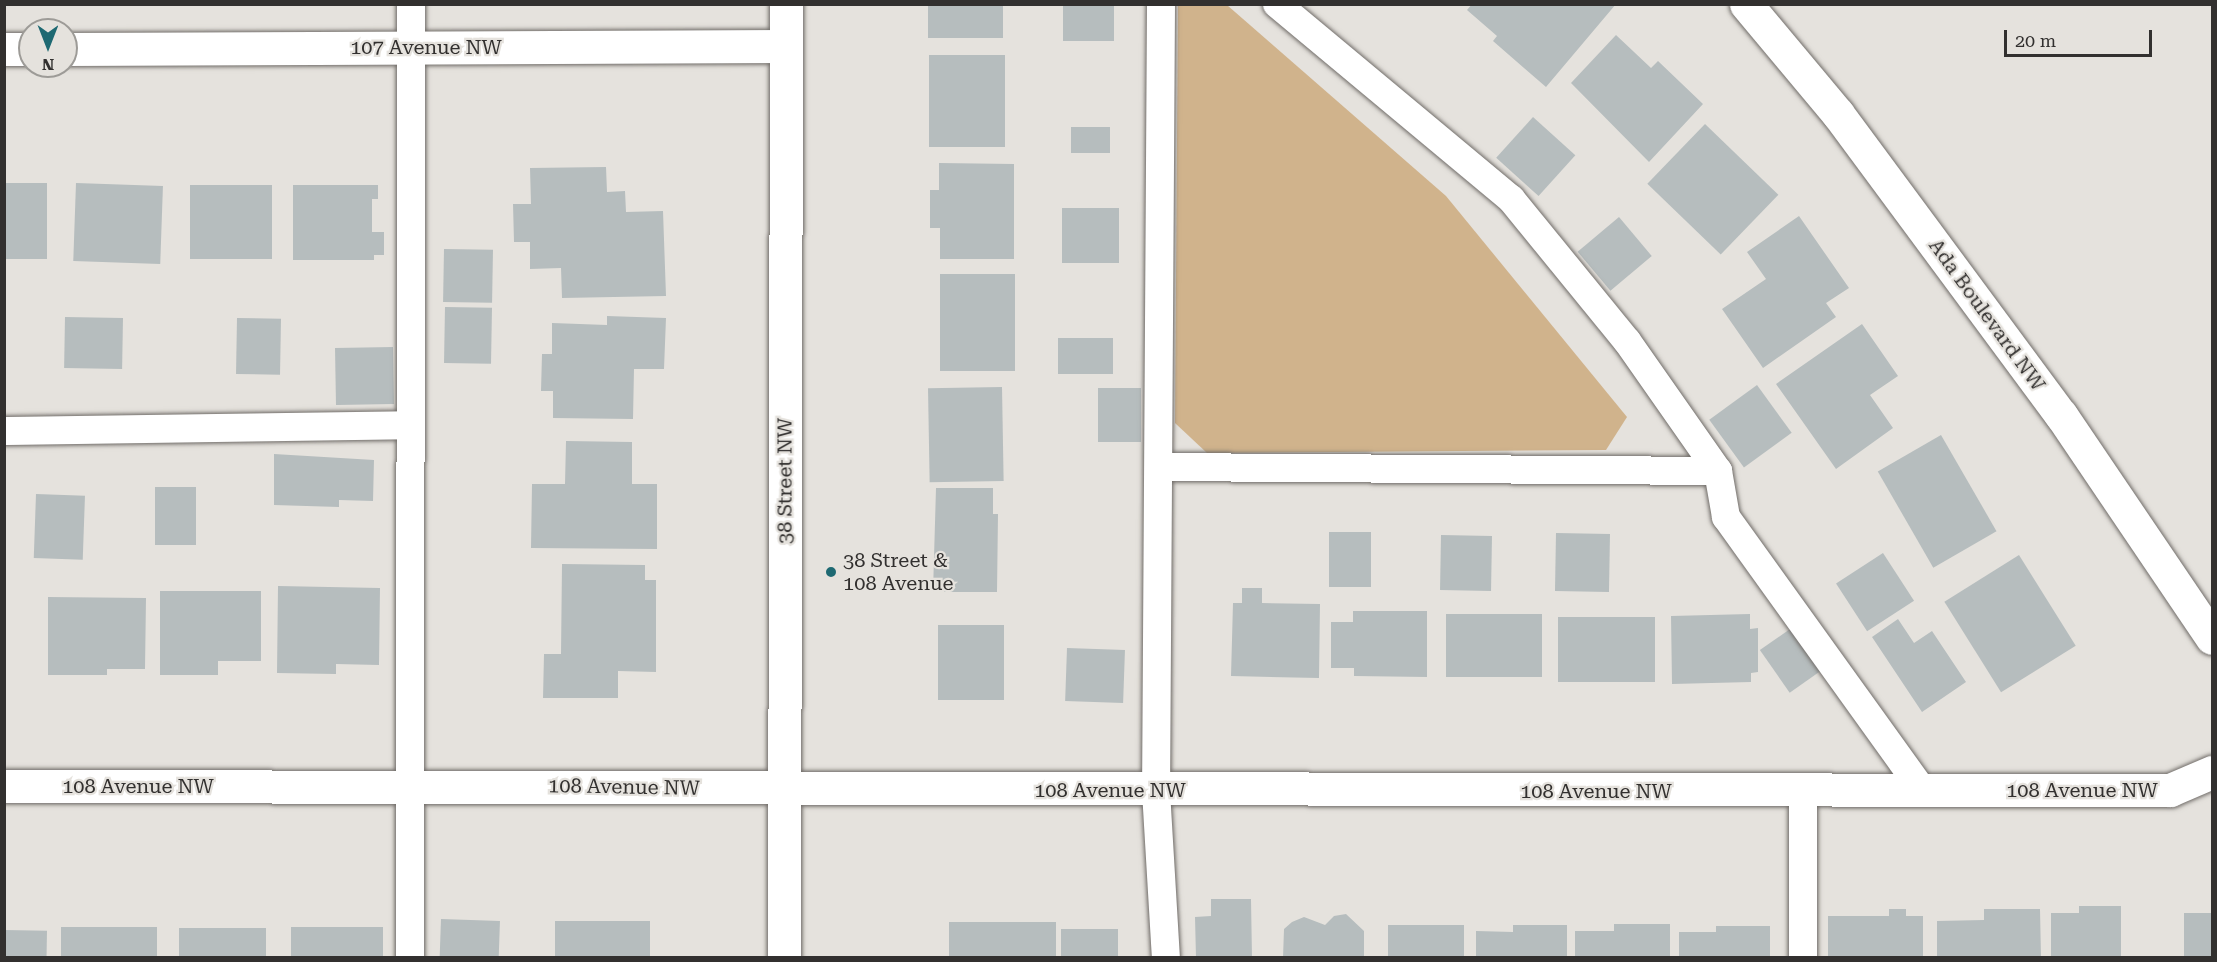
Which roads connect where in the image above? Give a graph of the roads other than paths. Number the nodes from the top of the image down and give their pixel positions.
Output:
1 (411, 4) edge
2 (786, 4) edge
3 (1161, 4) edge
4 (1277, 4) edge
5 (1746, 4) edge
6 (786, 46) junction
7 (411, 47) junction
8 (78, 49) edge
9 (411, 425) junction
10 (4, 431) edge
11 (1161, 467) junction
12 (1718, 471) junction
13 (2212, 638) edge
14 (2212, 772) edge
15 (410, 784) junction
16 (4, 786) edge
17 (784, 789) junction
18 (1156, 791) junction
19 (1803, 791) junction
20 (1923, 791) junction
21 (410, 957) edge
22 (784, 957) edge
23 (1166, 957) edge
24 (1803, 957) edge

1 - 7 lane
2 - 6 street, 38 Street NW
3 - 11 lane
4 - 12 lane
5 - 13 street, Ada Boulevard NW
6 - 7 street, 107 Avenue NW
6 - 17 street, 38 Street NW
7 - 8 street, 107 Avenue NW
7 - 9 lane
9 - 10 lane
9 - 15 lane
11 - 12 lane
11 - 18 lane
12 - 20 lane
14 - 20 street, 108 Avenue NW
15 - 16 street, 108 Avenue NW
15 - 17 street, 108 Avenue NW
15 - 21 lane
17 - 18 street, 108 Avenue NW
17 - 22 street, 38 Street NW
18 - 19 street, 108 Avenue NW
18 - 23 lane
19 - 20 street, 108 Avenue NW
19 - 24 lane

